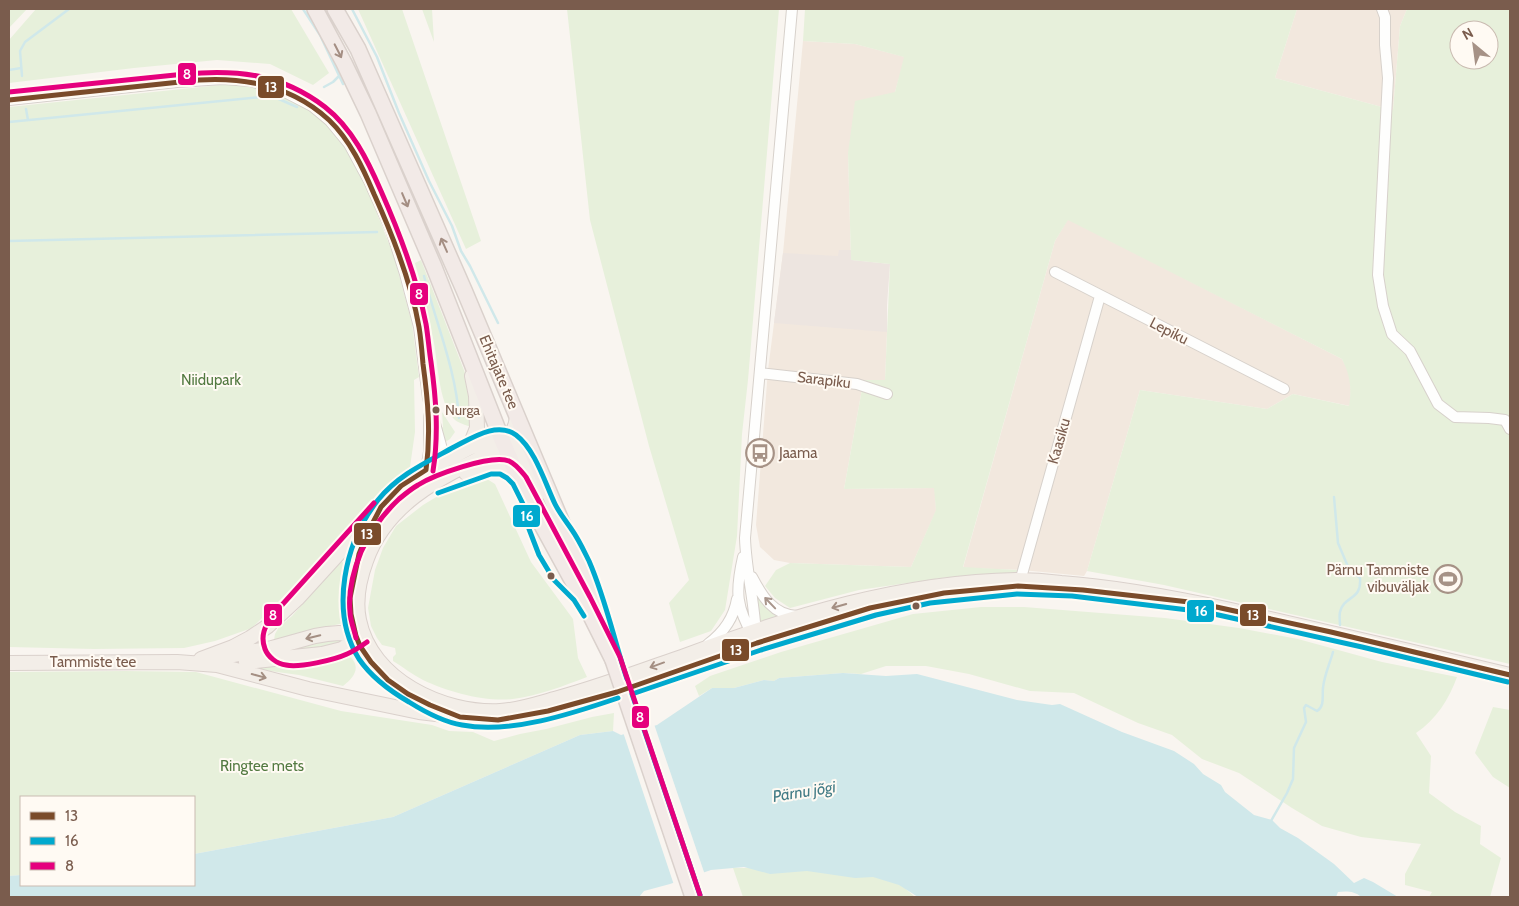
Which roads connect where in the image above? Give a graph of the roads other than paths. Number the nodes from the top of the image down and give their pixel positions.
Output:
1 (315, 9) edge
2 (335, 9) edge
3 (792, 9) edge
4 (1382, 9) edge
5 (9, 100) edge
6 (434, 267) junction
7 (1055, 272) dead end
8 (1100, 296) junction
9 (760, 373) junction
10 (1284, 389) dead end
11 (887, 394) dead end
12 (428, 398) junction
13 (517, 416) junction
14 (1510, 429) edge
15 (504, 439) junction
16 (469, 448) junction
17 (445, 460) junction
18 (426, 470) junction
19 (519, 480) junction
20 (422, 491) junction
21 (380, 507) junction
22 (567, 535) junction
23 (745, 548) junction
24 (748, 568) junction
25 (1019, 583) junction
26 (738, 598) junction
27 (297, 599) junction
28 (808, 615) junction
29 (755, 636) junction
30 (359, 637) junction
31 (272, 648) junction
32 (703, 649) junction
33 (287, 658) junction
34 (201, 659) junction
35 (614, 660) junction
36 (177, 662) junction
37 (9, 663) edge
38 (217, 665) junction
39 (1510, 675) edge
40 (460, 717) junction
41 (693, 897) edge

1 -> 6 highway, Ehitajate tee
13 -> 2 highway, Ehitajate tee
3 - 9 street
4 - 14 street
5 - 12 street
6 - 15 highway, Ehitajate tee
6 - 16 main road
7 - 8 street, Lepiku
8 - 10 street, Lepiku
8 - 25 street, Kaasiku
9 - 11 street, Sarapiku
9 - 23 street
12 - 17 street
12 - 18 street
13 - 15 main road
13 - 22 highway, Ehitajate tee
15 - 16 main road
15 - 19 highway, Ehitajate tee
15 - 20 main road
15 - 22 main road
16 - 17 main road
17 - 18 main road
17 - 20 street
18 - 21 main road
19 - 20 main road
19 - 35 highway, Ehitajate tee
20 - 30 main road
21 - 27 main road
21 - 30 main road
22 - 35 highway, Ehitajate tee
23 - 24 street
23 - 26 street
28 -> 24 street
24 - 29 street
25 -> 28 main road
25 - 29 main road
25 - 39 main road
26 - 29 street
26 - 32 street
27 - 31 main road
27 - 34 main road
28 - 29 main road
29 - 32 main road
29 - 40 main road
30 -> 31 main road
32 -> 30 main road
30 - 33 main road
30 - 40 main road
31 - 33 main road
31 - 34 main road
33 - 38 main road
34 - 36 main road
35 - 41 highway, bridge
36 - 37 main road, Tammiste tee
36 - 38 main road
38 -> 40 main road

